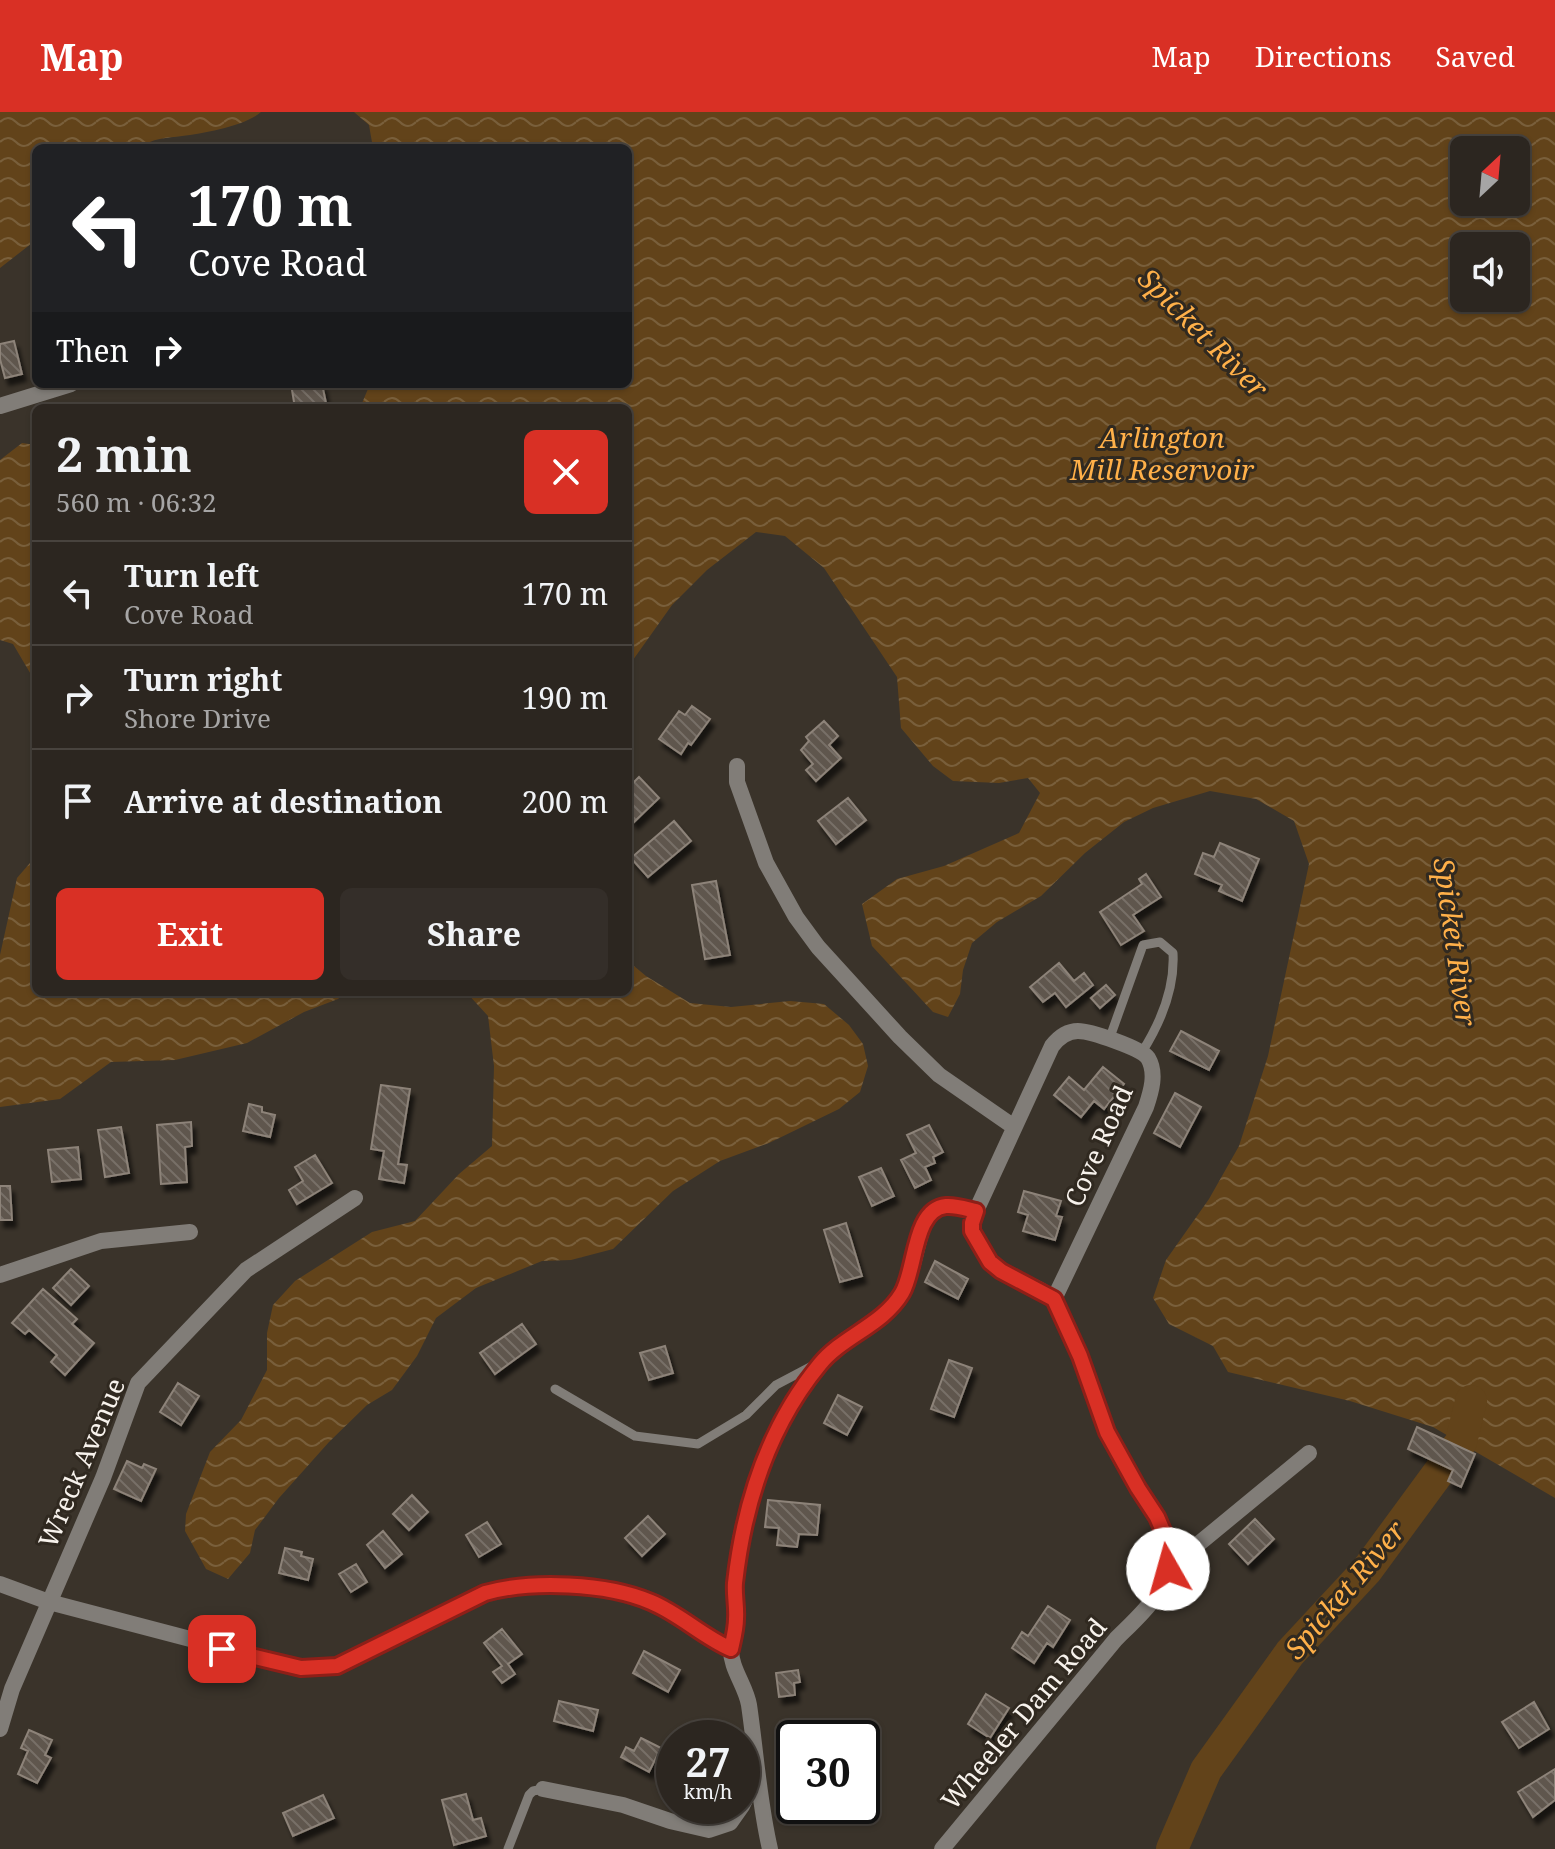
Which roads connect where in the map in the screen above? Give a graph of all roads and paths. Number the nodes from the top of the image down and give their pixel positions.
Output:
1 (58, 388) edge
2 (0, 406) edge
3 (737, 774) dead end
4 (1109, 1040) junction
5 (1142, 1052) junction
6 (1014, 1127) junction
7 (355, 1198) dead end
8 (976, 1211) junction
9 (190, 1232) dead end
10 (0, 1275) edge
11 (1054, 1299) junction
12 (822, 1361) junction
13 (555, 1389) dead end
14 (1309, 1453) dead end
15 (1168, 1569) junction
16 (0, 1584) edge
17 (49, 1602) junction
18 (731, 1649) junction
19 (750, 1720) edge
20 (0, 1729) edge
21 (543, 1789) joint
22 (760, 1792) edge
23 (656, 1816) edge
24 (683, 1824) edge
25 (727, 1824) edge
26 (508, 1849) edge
27 (770, 1849) edge
28 (942, 1849) edge

1 - 2 street
3 - 6 street
4 - 5 street, Cove Road
4 - 5 lane
4 - 6 street, Cove Road
5 - 11 street, Cove Road
6 - 8 street, Cove Road
7 - 17 street, Wreck Avenue
8 - 11 street
8 - 12 street
9 - 10 street
11 - 15 street
12 - 13 lane
12 - 18 street
14 - 15 street, Wheeler Dam Road
15 - 28 street, Wheeler Dam Road
16 - 17 street
17 - 18 street
17 - 20 street, Wreck Avenue
18 - 19 street
21 - 23 street
21 - 26 lane
22 - 27 street
24 - 25 street

